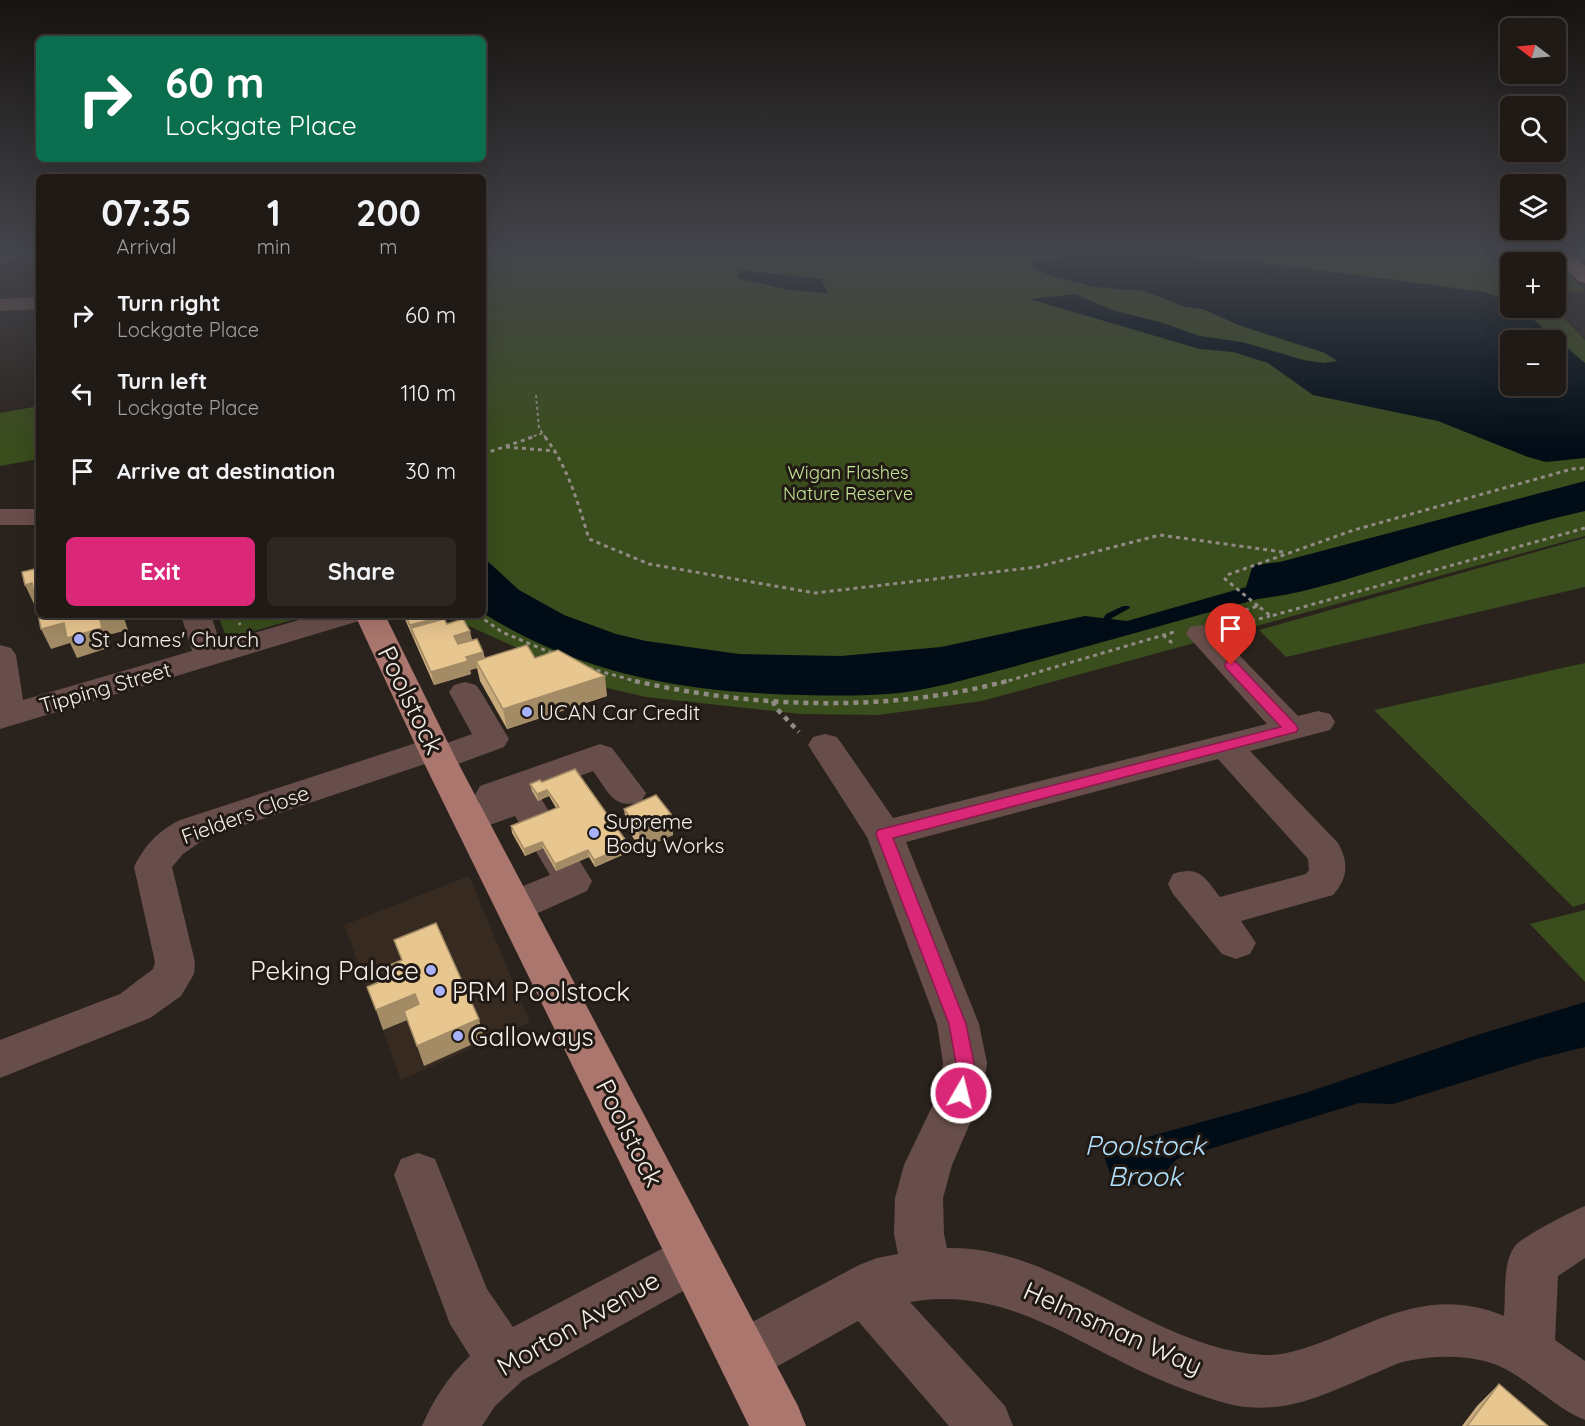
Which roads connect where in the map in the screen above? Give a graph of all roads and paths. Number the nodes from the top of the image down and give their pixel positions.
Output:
1 (536, 395) dead end
2 (543, 433) junction
3 (504, 447) junction
4 (556, 451) junction
5 (486, 453) edge
6 (1585, 468) edge
7 (0, 517) edge
8 (36, 517) edge
9 (1585, 528) edge
10 (1282, 552) junction
11 (1258, 606) junction
12 (1271, 616) junction
13 (197, 618) edge
14 (338, 618) edge
15 (371, 618) edge
16 (482, 618) edge
17 (1195, 631) junction
18 (0, 655) edge
19 (209, 657) junction
20 (560, 657) edge
21 (581, 665) edge
22 (465, 693) dead end
23 (773, 701) junction
24 (4, 716) edge
25 (825, 745) joint
26 (1226, 747) junction
27 (436, 754) junction
28 (628, 793) dead end
29 (467, 813) junction
30 (884, 834) junction
31 (1187, 884) dead end
32 (515, 906) junction
33 (0, 1059) edge
34 (418, 1175) dead end
35 (1585, 1230) edge
36 (693, 1258) junction
37 (927, 1274) junction
38 (865, 1290) junction
39 (1528, 1353) junction
40 (743, 1356) junction
41 (504, 1361) junction
42 (1585, 1393) edge
43 (450, 1426) edge
44 (778, 1426) edge
45 (985, 1426) edge

1 - 2 path
2 - 3 path
2 - 4 path
3 - 4 path
3 - 5 path
4 - 10 path
6 - 10 path
7 - 8 street
9 - 12 path
10 - 11 path
11 - 12 path
11 - 17 path
12 - 17 path
13 - 19 street
14 - 19 street, Tipping Street
15 - 27 main road, Poolstock
16 - 20 path
17 - 23 path
17 - 26 street
18 - 24 street
19 - 24 street, Tipping Street
21 - 23 path
22 - 27 street
23 - 25 path
25 - 30 street
26 - 30 street
26 - 31 street
27 - 29 main road, Poolstock
27 - 33 street, Fielders Close
28 - 29 street
29 - 32 main road, Poolstock
29 - 32 street
30 - 37 street
32 - 36 main road, Poolstock
34 - 41 street
35 - 39 street
36 - 40 main road, Poolstock
36 - 41 street, Morton Avenue
37 - 38 street, Helmsman Way
37 - 39 street, Helmsman Way
38 - 40 street, Helmsman Way
38 - 45 street
39 - 42 street, Helmsman Way
40 - 44 main road, Poolstock
41 - 43 street, Morton Avenue

